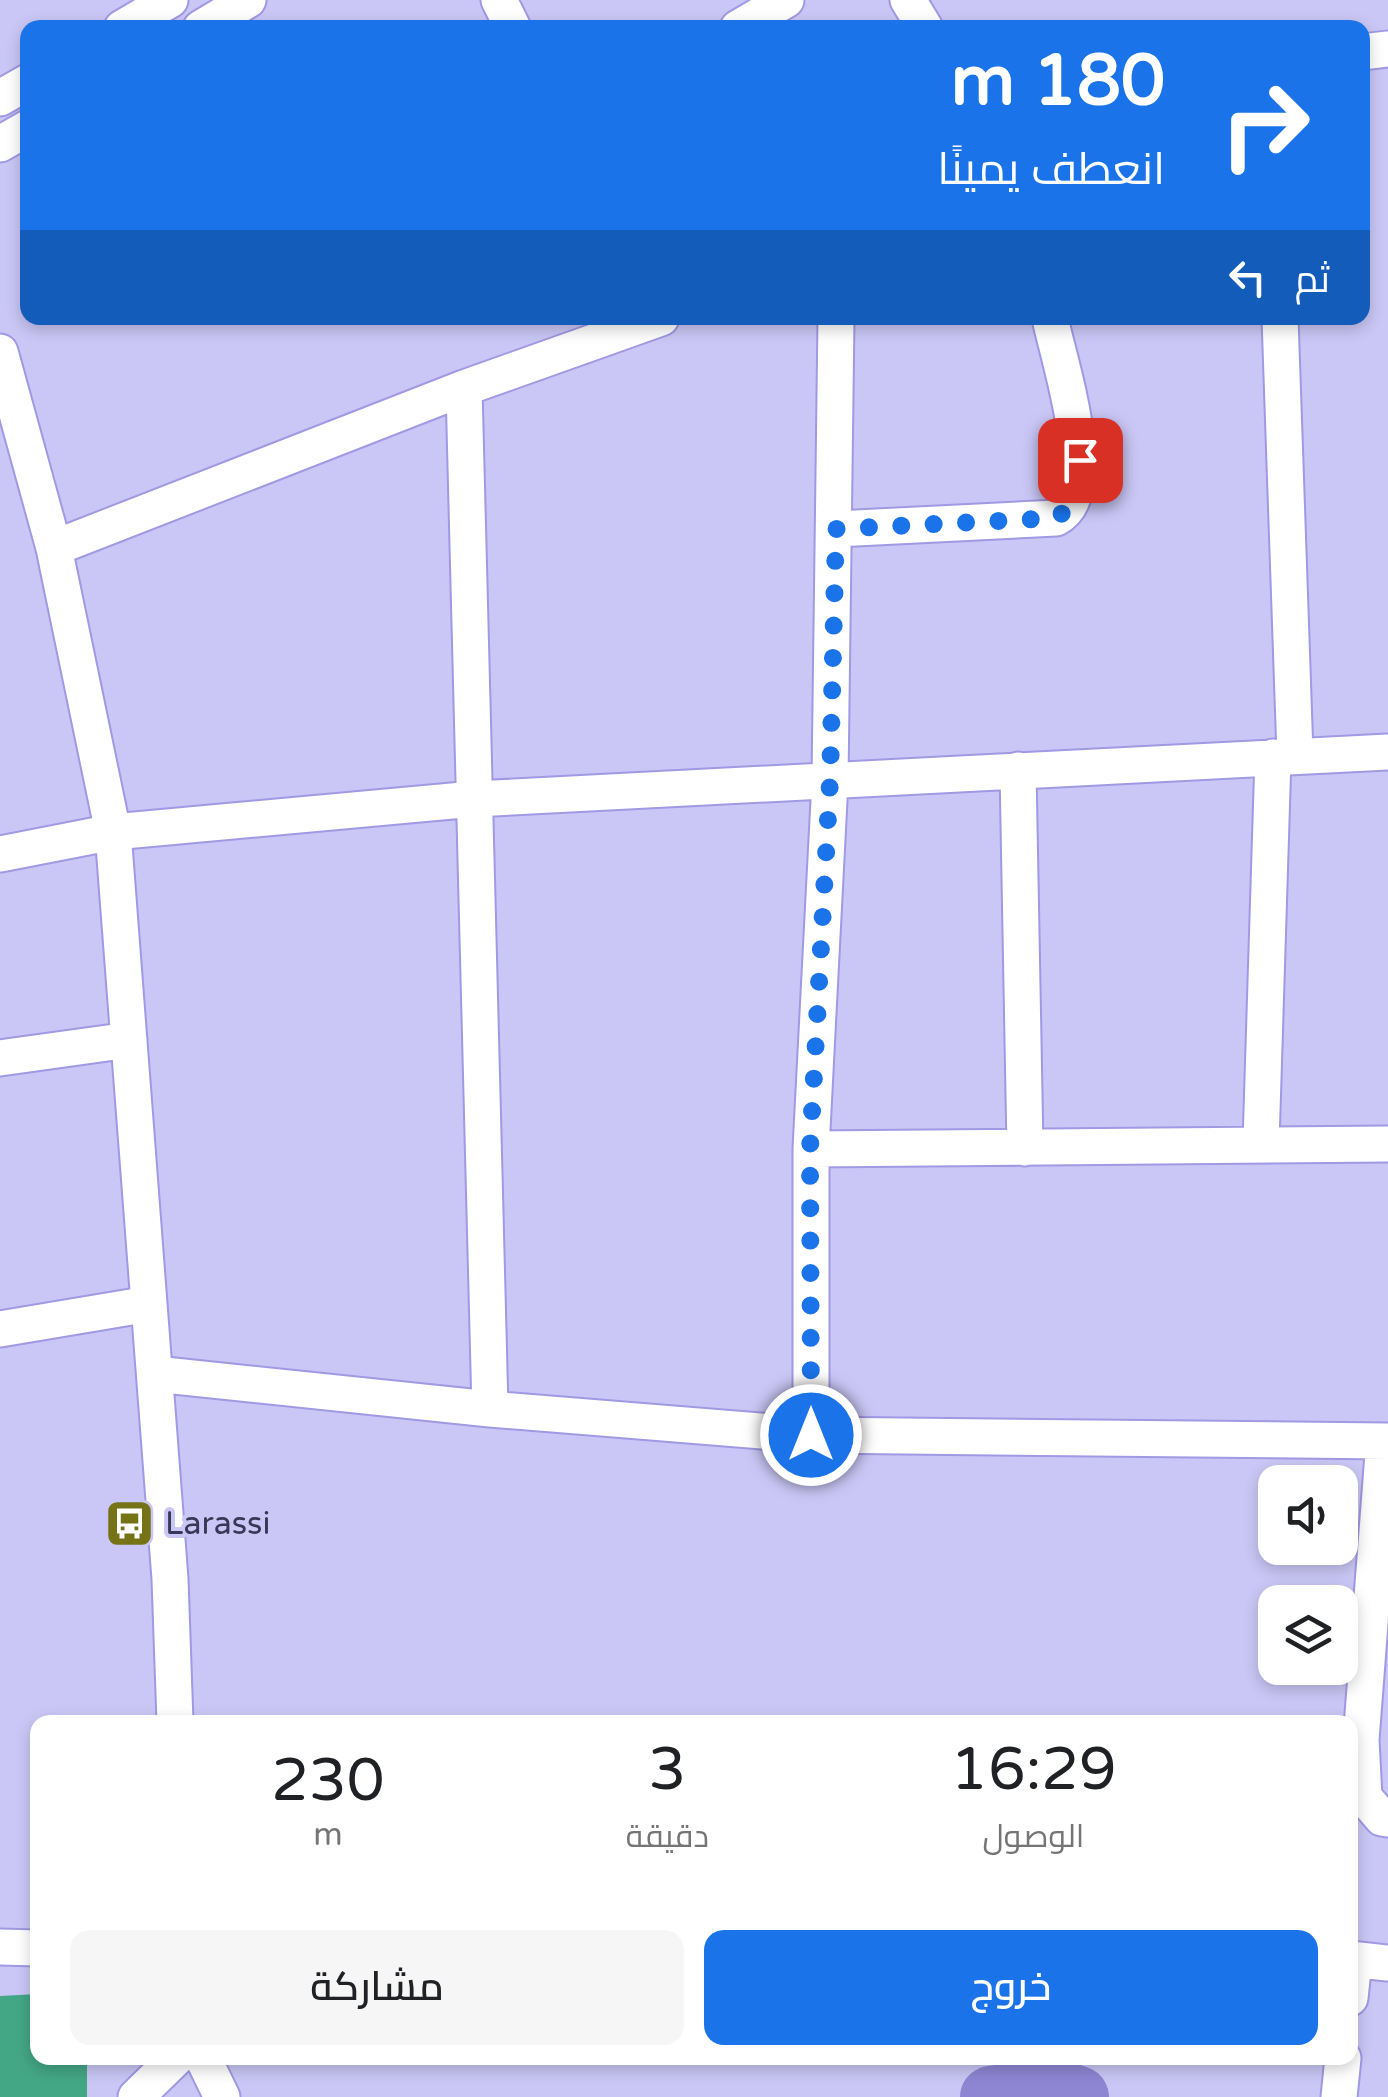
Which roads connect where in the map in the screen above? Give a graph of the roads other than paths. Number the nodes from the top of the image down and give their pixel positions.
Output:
1 (170, 0) edge
2 (248, 0) edge
3 (786, 0) edge
4 (136, 20) edge
5 (214, 20) edge
6 (752, 20) edge
7 (620, 325) edge
8 (836, 325) edge
9 (1051, 325) edge
10 (1280, 325) edge
11 (562, 335) edge
12 (0, 352) edge
13 (464, 388) junction
14 (836, 529) junction
15 (54, 548) junction
16 (1388, 752) edge
17 (1284, 756) junction
18 (1018, 770) junction
19 (830, 781) junction
20 (474, 799) junction
21 (114, 832) junction
22 (0, 854) edge
23 (129, 1040) junction
24 (0, 1058) edge
25 (1261, 1143) junction
26 (1388, 1144) edge
27 (1025, 1148) junction
28 (810, 1149) junction
29 (150, 1304) junction
30 (0, 1328) edge
31 (155, 1374) junction
32 (490, 1409) junction
33 (811, 1435) junction
34 (1386, 1441) edge
35 (175, 1715) edge
36 (1388, 1819) edge
37 (0, 1947) edge
38 (30, 1948) edge
39 (169, 2065) edge
40 (206, 2065) edge
41 (1342, 2065) edge
42 (136, 2097) edge
43 (222, 2097) edge
44 (1339, 2097) edge

1 - 4 street
2 - 5 street
3 - 6 street
7 - 11 street
8 - 14 street
9 - 14 street
10 - 17 street
11 - 13 street
12 - 15 street
13 - 15 street
13 - 20 street
14 - 19 street
15 - 21 street
16 - 17 street
17 - 18 street
17 - 25 street
18 - 19 street
18 - 27 street
19 - 20 street
19 - 28 street
20 - 21 street
20 - 32 street
21 - 22 street
21 - 23 street
23 - 24 street
23 - 29 street
25 - 26 street
25 - 27 street
27 - 28 street
28 - 33 street
29 - 30 street
29 - 31 street
31 - 32 street
31 - 35 street
32 - 33 street
33 - 34 street
34 - 36 street
37 - 38 street
39 - 42 street
40 - 43 street
41 - 44 street

